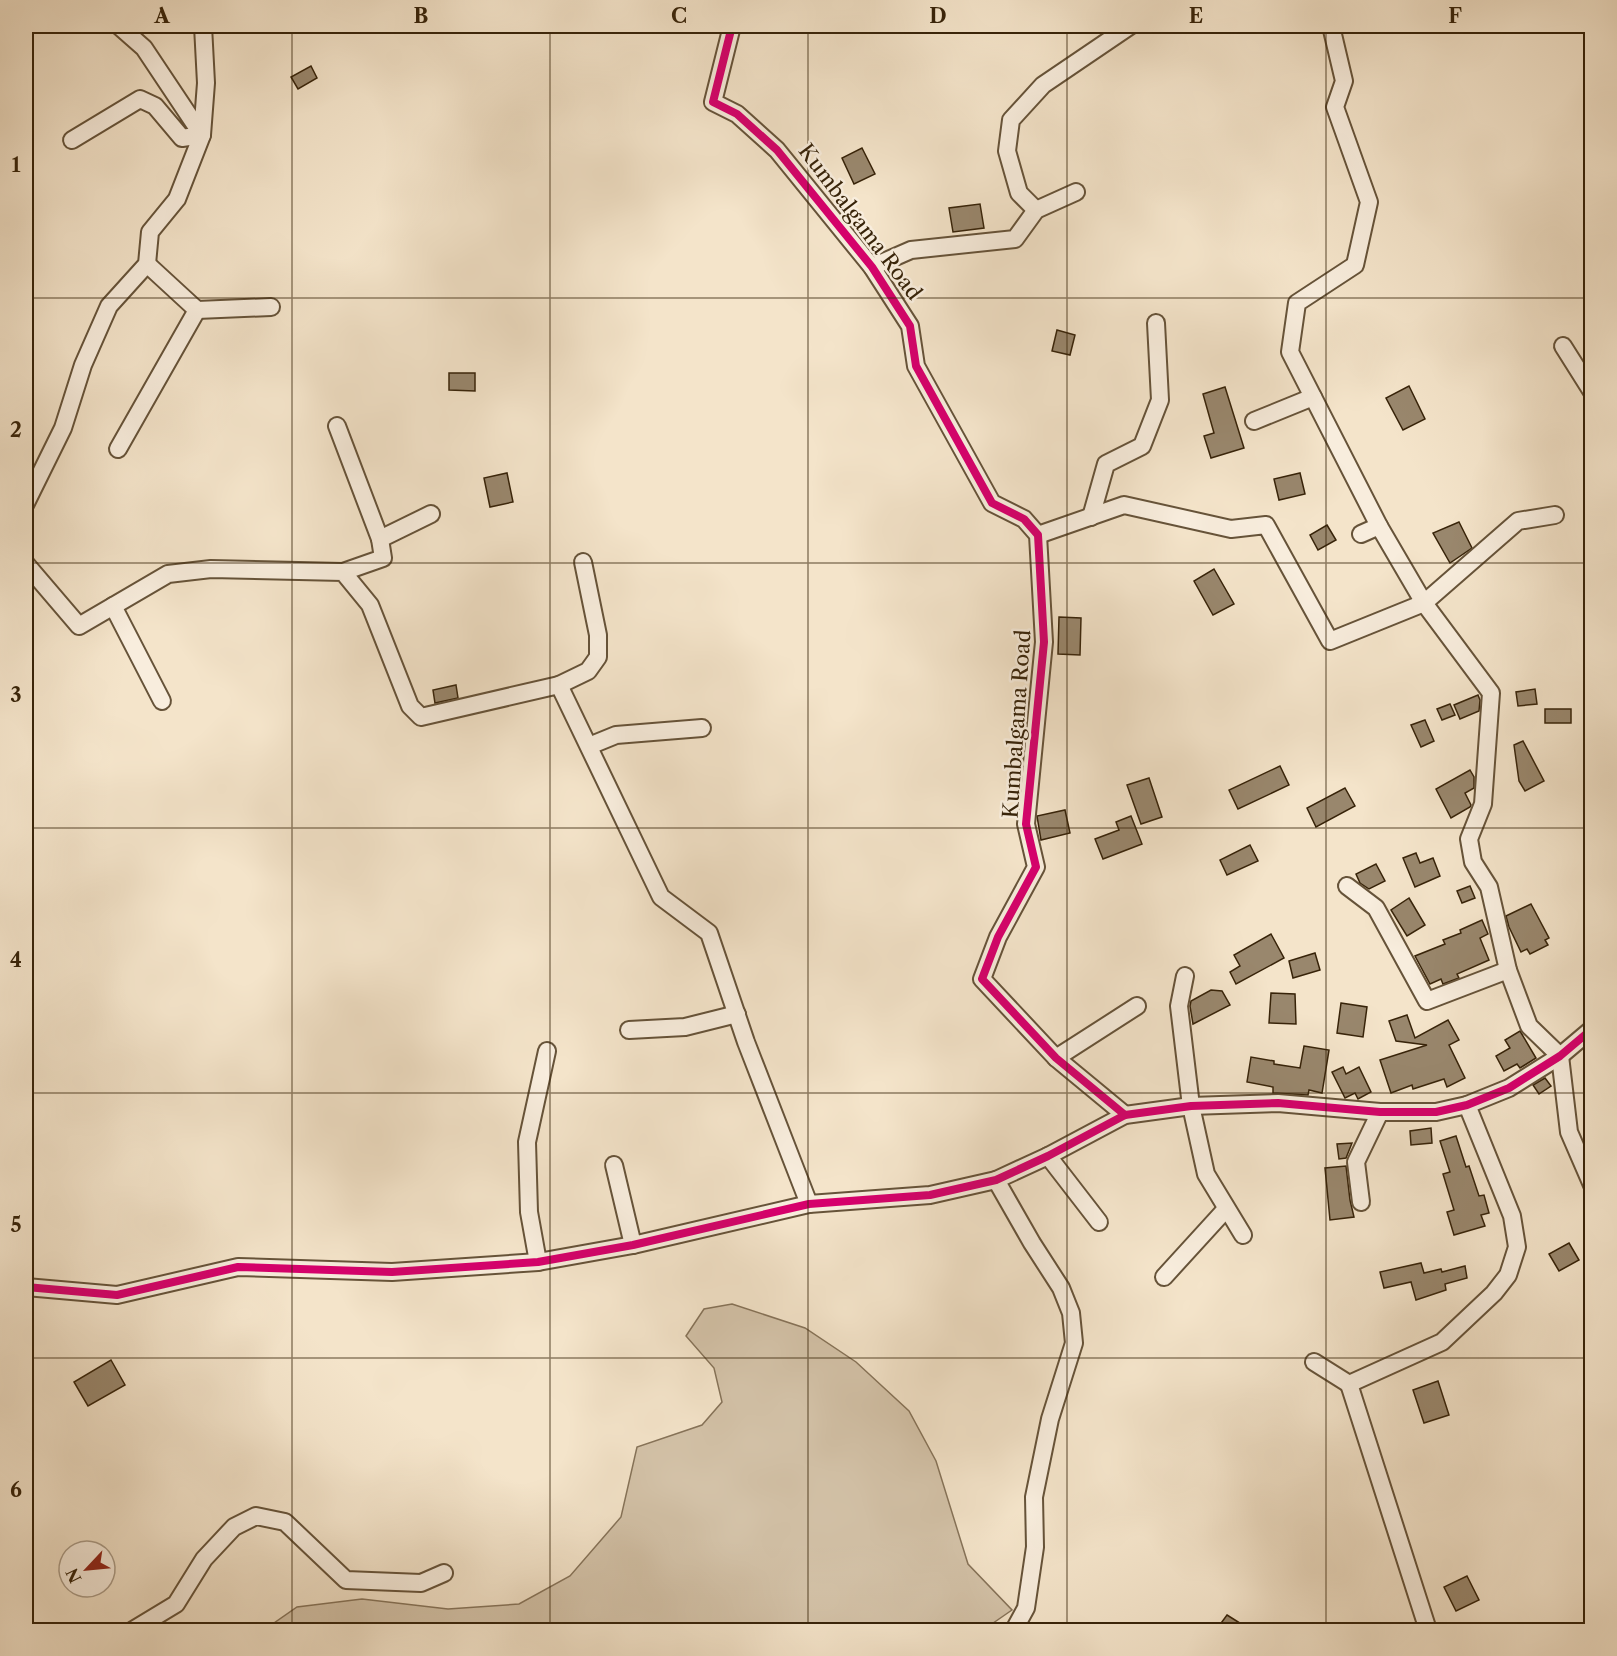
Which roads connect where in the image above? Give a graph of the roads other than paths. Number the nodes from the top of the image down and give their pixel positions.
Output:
1 (119, 26) edge
2 (203, 26) edge
3 (732, 26) edge
4 (1130, 26) edge
5 (1331, 26) edge
6 (202, 135) junction
7 (72, 140) dead end
8 (1076, 192) dead end
9 (1036, 210) junction
10 (147, 264) junction
11 (872, 267) junction
12 (271, 307) dead end
13 (197, 310) junction
14 (1156, 323) dead end
15 (1563, 345) dead end
16 (1592, 392) edge
17 (1313, 398) junction
18 (1254, 421) dead end
19 (337, 426) dead end
20 (118, 449) dead end
21 (26, 503) edge
22 (431, 514) dead end
23 (1555, 515) dead end
24 (1091, 517) junction
25 (1379, 526) junction
26 (1361, 534) dead end
27 (1038, 536) junction
28 (380, 538) junction
29 (584, 562) dead end
30 (26, 564) edge
31 (343, 572) junction
32 (1424, 603) junction
33 (113, 606) junction
34 (559, 686) junction
35 (162, 700) dead end
36 (702, 728) dead end
37 (589, 746) junction
38 (1347, 886) dead end
39 (1508, 970) junction
40 (1185, 976) dead end
41 (1137, 1006) dead end
42 (737, 1014) junction
43 (1592, 1029) edge
44 (629, 1030) dead end
45 (547, 1051) dead end
46 (1560, 1056) junction
47 (1056, 1058) junction
48 (1467, 1105) junction
49 (1191, 1106) junction
50 (1380, 1112) junction
51 (1125, 1115) junction
52 (1048, 1156) junction
53 (614, 1166) dead end
54 (996, 1180) junction
55 (1592, 1185) edge
56 (1361, 1202) dead end
57 (809, 1204) junction
58 (1226, 1209) junction
59 (1099, 1222) dead end
60 (1243, 1235) dead end
61 (633, 1245) junction
62 (538, 1262) junction
63 (1164, 1277) dead end
64 (26, 1287) edge
65 (1314, 1362) dead end
66 (1349, 1384) junction
67 (444, 1573) dead end
68 (134, 1630) edge
69 (1014, 1630) edge
70 (1428, 1630) edge

1 - 6 street
2 - 6 street
3 - 11 street, Kumbalgama Road
4 - 9 street
5 - 17 street
6 - 7 street
6 - 10 street
8 - 9 street
9 - 11 street
10 - 13 street
10 - 21 street
11 - 27 street, Kumbalgama Road
12 - 13 street
13 - 20 street
14 - 24 street
15 - 16 street
17 - 18 street
17 - 25 street
19 - 28 street
22 - 28 street
23 - 32 street
24 - 27 street
24 - 32 street
25 - 26 street
25 - 32 street
27 - 47 street, Kumbalgama Road
28 - 31 street
29 - 34 street
30 - 33 street
31 - 33 street
31 - 34 street
32 - 39 street
33 - 35 street
34 - 37 street
36 - 37 street
37 - 42 street
38 - 39 street
39 - 46 street
40 - 49 street
41 - 47 street
42 - 44 street
42 - 57 street
43 - 46 street
45 - 62 street
46 - 48 street
46 - 55 street
47 - 51 street, Kumbalgama Road
48 - 50 street
48 - 66 street
49 - 50 street
49 - 51 street
49 - 58 street
50 - 56 street
51 - 52 street
52 - 54 street
52 - 59 street
53 - 61 street
54 - 57 street
54 - 69 street
57 - 61 street
58 - 60 street
58 - 63 street
61 - 62 street
62 - 64 street
65 - 66 street
66 - 70 street
67 - 68 street

